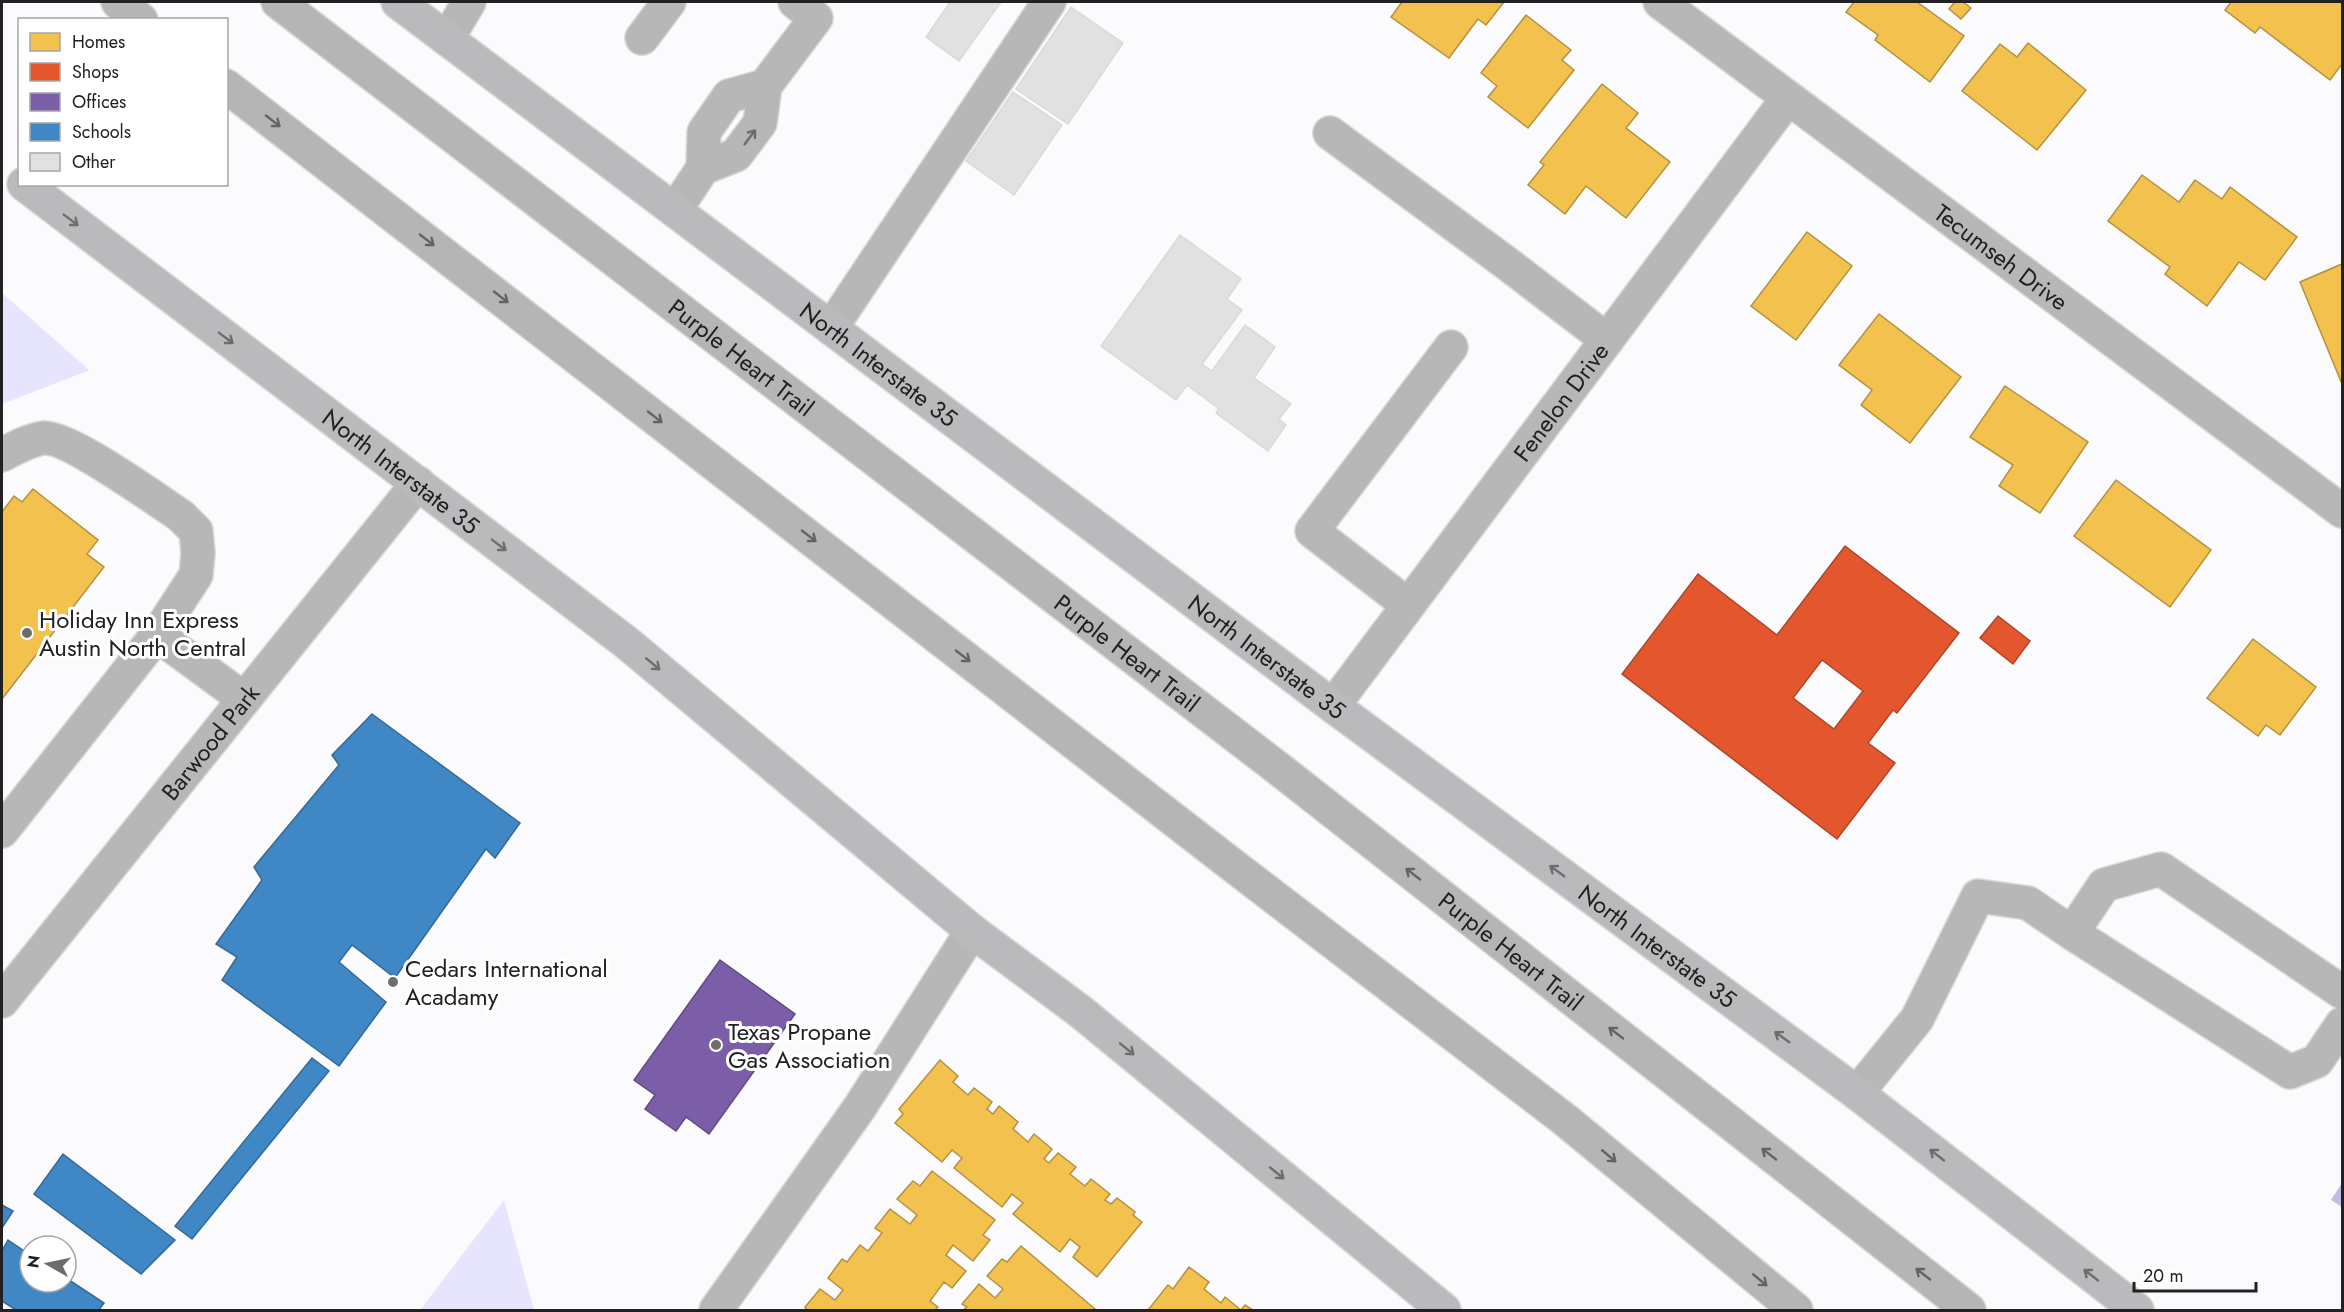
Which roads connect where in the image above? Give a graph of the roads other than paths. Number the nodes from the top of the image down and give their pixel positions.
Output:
1 (118, 2) edge
2 (278, 2) edge
3 (398, 2) edge
4 (469, 2) edge
5 (669, 2) edge
6 (795, 2) edge
7 (1049, 2) edge
8 (1660, 2) edge
9 (138, 18) edge
10 (642, 38) dead end
11 (447, 39) junction
12 (228, 88) edge
13 (1788, 98) junction
14 (1330, 134) dead end
15 (2, 167) edge
16 (18, 179) edge
17 (27, 186) edge
18 (675, 210) junction
19 (831, 328) junction
20 (1607, 340) junction
21 (1451, 347) dead end
22 (2, 455) edge
23 (418, 483) junction
24 (2343, 511) edge
25 (1408, 605) junction
26 (157, 635) junction
27 (244, 699) junction
28 (1333, 706) junction
29 (2, 831) edge
30 (972, 931) junction
31 (2072, 933) junction
32 (2343, 992) edge
33 (2, 1001) edge
34 (2343, 1024) edge
35 (1857, 1093) junction
36 (716, 1311) edge
37 (1444, 1311) edge
38 (1796, 1311) edge
39 (1969, 1311) edge
40 (2137, 1311) edge

1 - 9 highway
39 -> 2 highway, Purple Heart Trail
3 - 11 main road, North Interstate 35
4 - 11 street
5 - 10 street
6 - 18 street
7 - 19 street
8 - 13 street, Tecumseh Drive
11 - 18 main road, North Interstate 35
12 -> 38 highway
13 - 20 street, Fenelon Drive
13 - 24 street, Tecumseh Drive
14 - 20 street
15 - 16 main road
17 -> 23 main road, North Interstate 35
18 - 19 main road, North Interstate 35
19 - 28 main road, North Interstate 35
20 - 25 street, Fenelon Drive
21 - 25 street
22 - 26 street
23 - 27 street, Barwood Park
23 -> 30 main road, North Interstate 35
25 - 28 street, Fenelon Drive
26 - 27 street
26 - 29 street
27 - 33 street, Barwood Park
35 -> 28 main road, North Interstate 35
30 - 36 street
30 -> 37 main road, North Interstate 35
31 - 32 street
31 - 34 street
31 - 35 street
40 -> 35 main road, North Interstate 35

